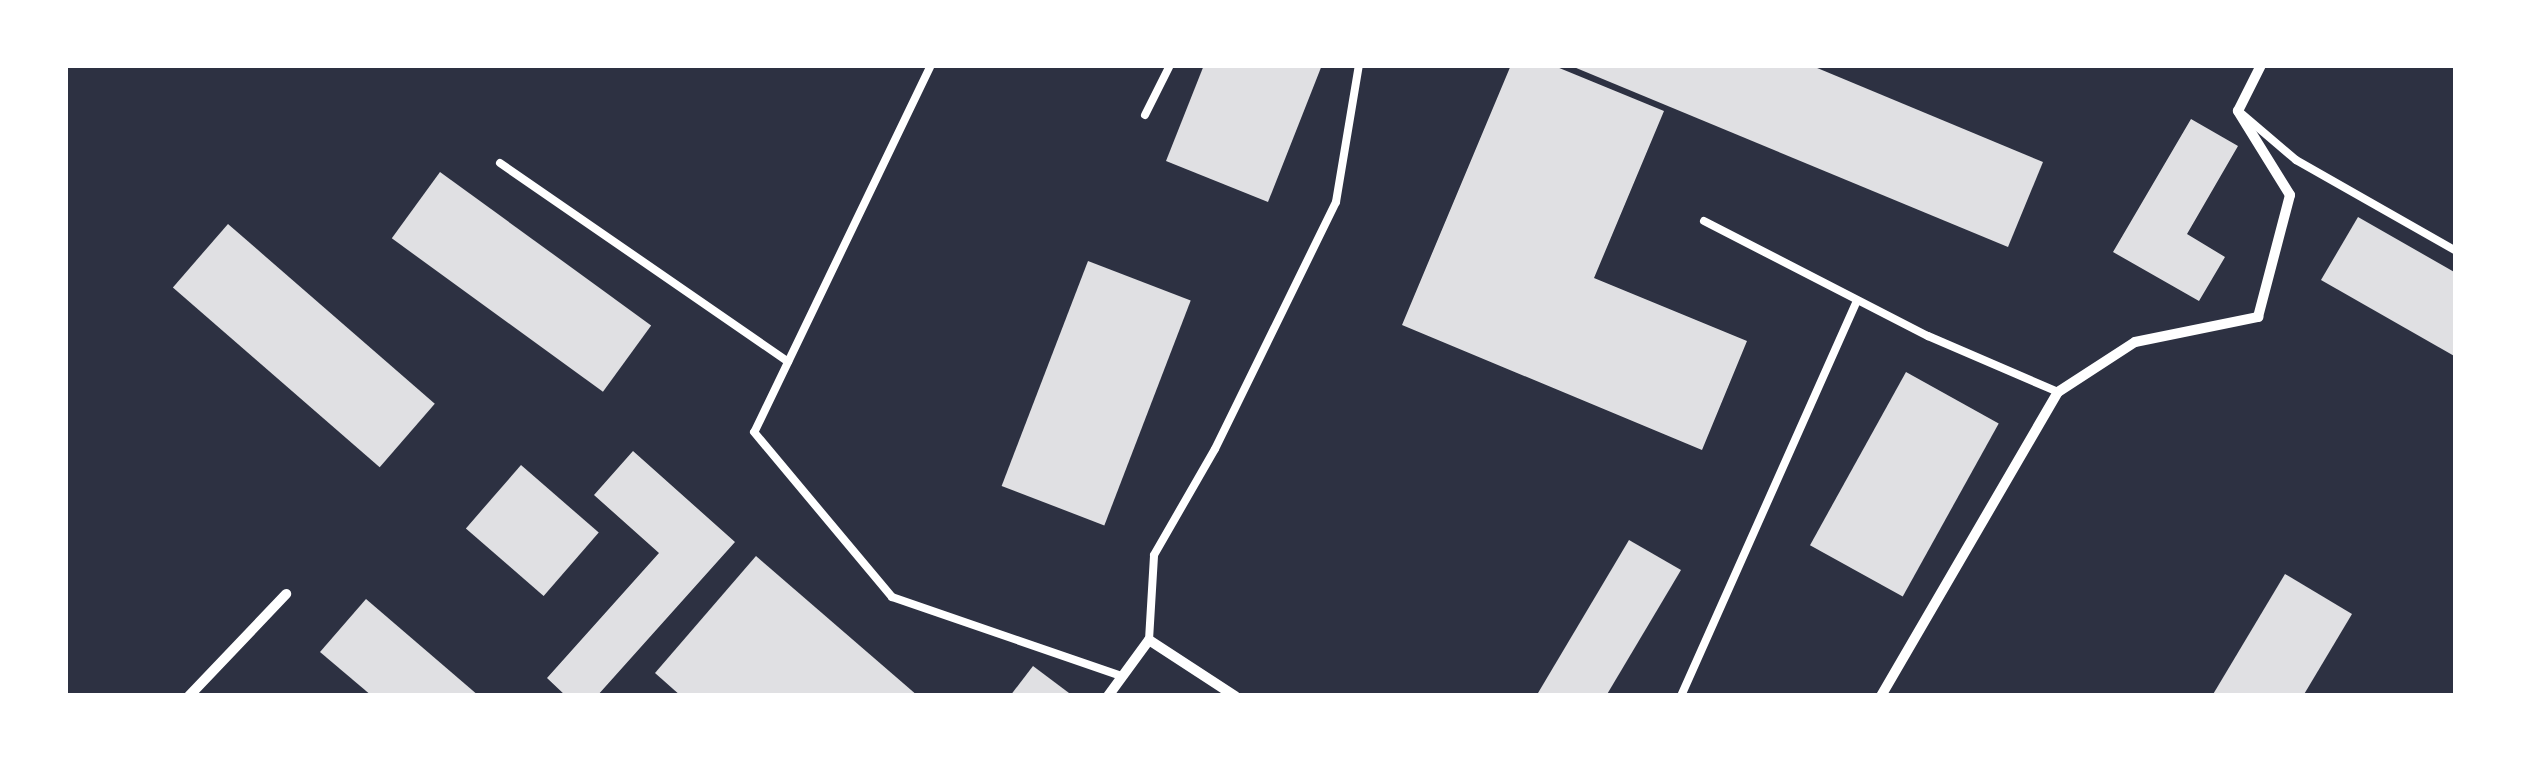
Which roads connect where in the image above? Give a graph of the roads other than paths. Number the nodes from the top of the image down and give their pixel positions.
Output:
1 (931, 65) edge
2 (1170, 65) edge
3 (1359, 65) edge
4 (2262, 65) edge
5 (2238, 111) junction
6 (1146, 115) dead end
7 (500, 162) dead end
8 (1704, 222) dead end
9 (2456, 251) edge
10 (1857, 300) junction
11 (788, 362) junction
12 (2058, 392) junction
13 (286, 594) dead end
14 (1148, 640) junction
15 (1122, 676) junction
16 (189, 696) edge
17 (1108, 696) edge
18 (1235, 696) edge
19 (1681, 696) edge
20 (1882, 696) edge

1 - 11 lane
2 - 6 lane
3 - 14 lane
4 - 5 street
5 - 9 lane
5 - 12 street
7 - 11 lane
8 - 10 lane
10 - 12 lane
10 - 19 lane
11 - 15 lane
12 - 20 street
13 - 16 street
14 - 15 street
14 - 18 street
15 - 17 street

